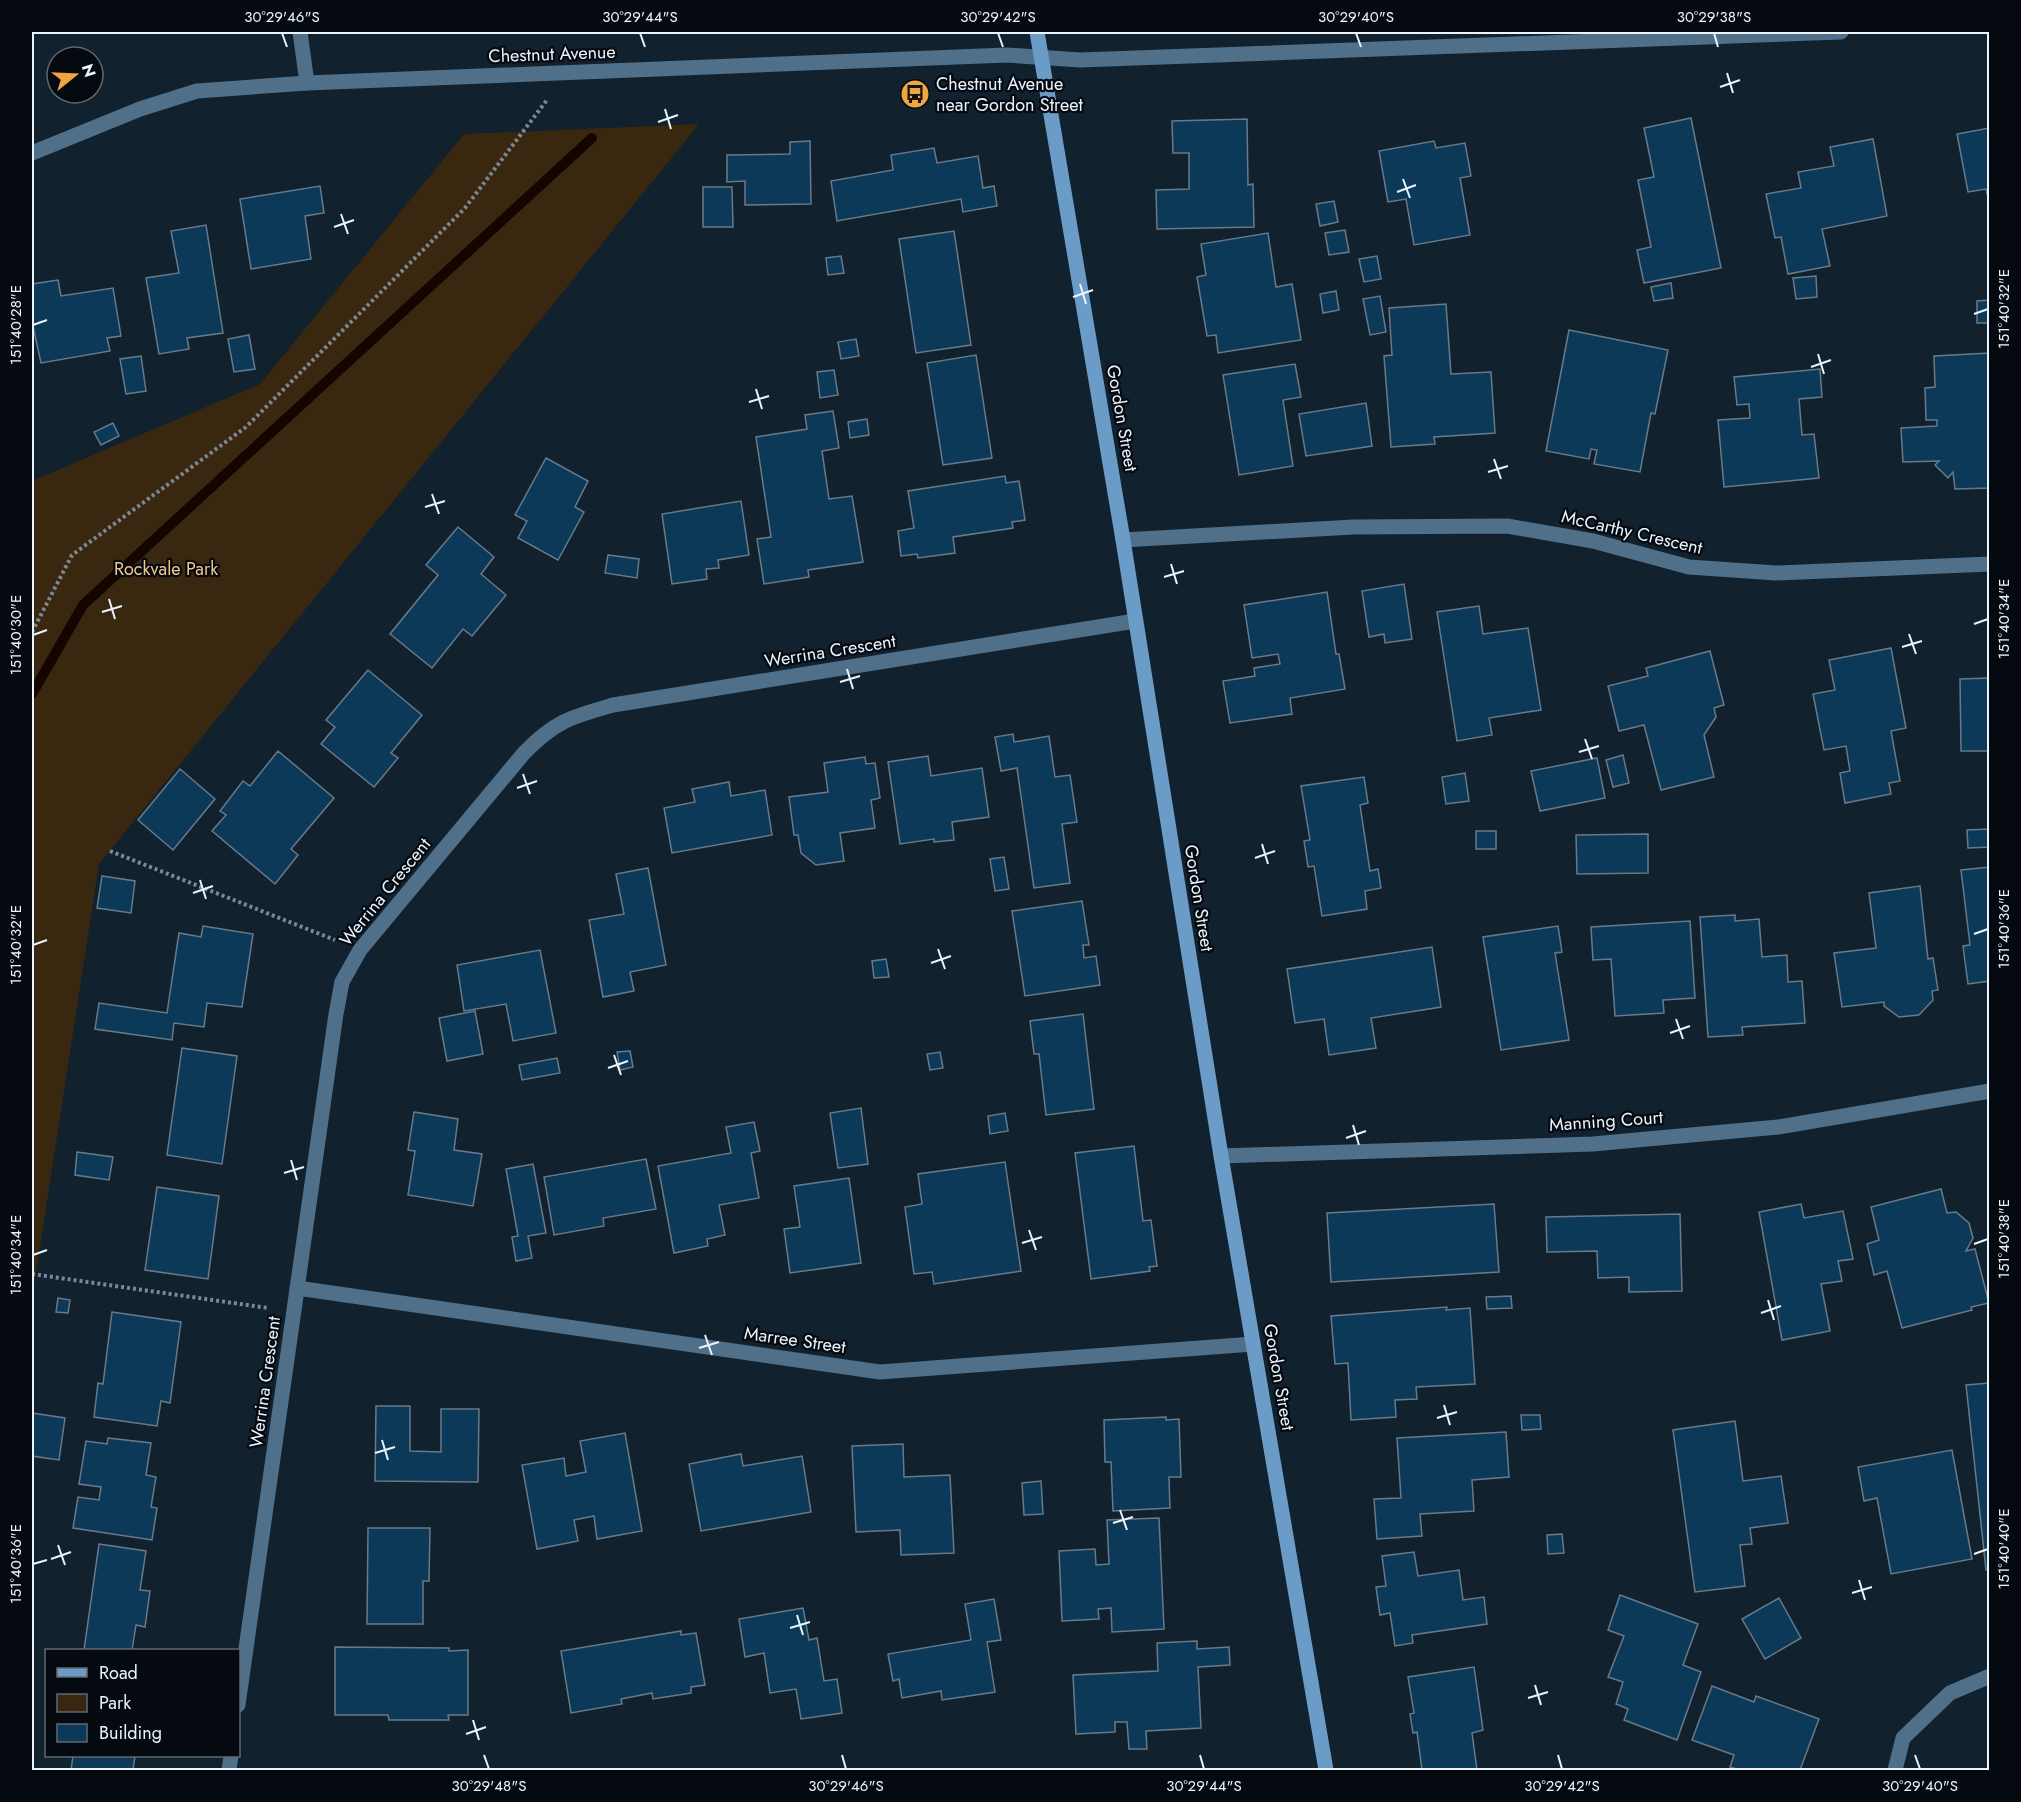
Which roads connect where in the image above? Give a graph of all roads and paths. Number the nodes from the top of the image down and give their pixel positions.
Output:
1 (300, 32) edge
2 (1037, 32) edge
3 (1841, 32) edge
4 (1041, 57) junction
5 (567, 73) junction
6 (307, 83) junction
7 (32, 153) edge
8 (1123, 540) junction
9 (1989, 564) edge
10 (1135, 621) junction
11 (32, 632) edge
12 (110, 851) dead end
13 (336, 940) dead end
14 (1989, 1091) edge
15 (1221, 1156) junction
16 (32, 1274) edge
17 (297, 1288) junction
18 (268, 1308) dead end
19 (1253, 1344) junction
20 (1989, 1676) edge
21 (240, 1691) edge
22 (1326, 1770) edge
23 (1895, 1770) edge

1 - 6 street
2 - 4 street, Gordon Street
3 - 4 street, Chestnut Avenue
4 - 5 street, Chestnut Avenue
4 - 8 street, Gordon Street
5 - 6 street, Chestnut Avenue
5 - 11 path
6 - 7 street, Chestnut Avenue
8 - 9 street, McCarthy Crescent
8 - 10 street, Gordon Street
10 - 15 street, Gordon Street
10 - 17 street, Werrina Crescent
12 - 13 path
14 - 15 street, Manning Court
15 - 19 street, Gordon Street
16 - 18 path
17 - 19 street, Marree Street
17 - 21 street, Werrina Crescent
19 - 22 street, Gordon Street
20 - 23 street

